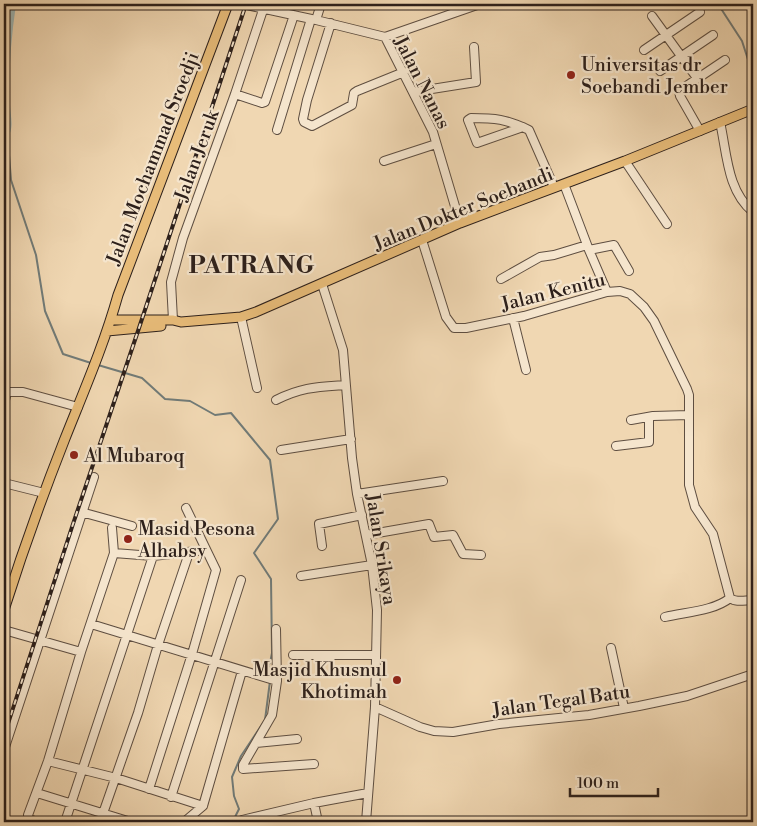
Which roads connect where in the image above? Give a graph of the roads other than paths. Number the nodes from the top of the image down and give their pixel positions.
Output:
1 (228, 4) edge
2 (242, 4) edge
3 (321, 4) edge
4 (480, 4) edge
5 (264, 6) edge
6 (464, 6) edge
7 (700, 12) dead end
8 (294, 15) junction
9 (652, 16) dead end
10 (314, 19) junction
11 (331, 23) junction
12 (667, 34) junction
13 (712, 36) dead end
14 (386, 37) junction
15 (474, 47) dead end
16 (644, 50) dead end
17 (682, 57) junction
18 (725, 60) dead end
19 (404, 72) junction
20 (660, 72) dead end
21 (697, 78) junction
22 (414, 92) junction
23 (235, 94) junction
24 (753, 109) edge
25 (720, 122) junction
26 (523, 127) junction
27 (276, 130) dead end
28 (700, 130) junction
29 (436, 144) junction
30 (384, 161) dead end
31 (625, 161) junction
32 (564, 184) junction
33 (554, 187) junction
34 (753, 212) edge
35 (460, 223) junction
36 (667, 224) dead end
37 (422, 240) junction
38 (588, 248) junction
39 (628, 271) dead end
40 (501, 279) dead end
41 (322, 284) junction
42 (608, 292) junction
43 (241, 317) junction
44 (514, 318) junction
45 (177, 321) junction
46 (109, 325) junction
47 (526, 370) dead end
48 (345, 385) junction
49 (257, 388) dead end
50 (5, 391) edge
51 (276, 400) dead end
52 (4, 404) edge
53 (78, 407) junction
54 (689, 415) junction
55 (649, 417) junction
56 (631, 420) dead end
57 (351, 439) junction
58 (616, 446) dead end
59 (281, 450) dead end
60 (94, 477) dead end
61 (443, 481) dead end
62 (4, 483) edge
63 (44, 493) junction
64 (357, 494) junction
65 (186, 508) dead end
66 (81, 512) junction
67 (362, 515) junction
68 (132, 526) dead end
69 (112, 528) dead end
70 (366, 535) junction
71 (322, 546) dead end
72 (205, 550) junction
73 (114, 553) junction
74 (189, 553) junction
75 (481, 555) dead end
76 (153, 556) junction
77 (372, 565) junction
78 (301, 576) dead end
79 (241, 580) dead end
80 (730, 598) junction
81 (753, 600) edge
82 (4, 610) edge
83 (665, 617) dead end
84 (91, 624) junction
85 (276, 629) dead end
86 (4, 630) edge
87 (127, 635) junction
88 (40, 640) junction
89 (158, 645) junction
90 (611, 648) dead end
91 (81, 652) junction
92 (192, 654) junction
93 (293, 655) dead end
94 (376, 655) junction
95 (215, 662) junction
96 (242, 671) junction
97 (753, 674) edge
98 (273, 680) junction
99 (375, 706) junction
100 (624, 708) junction
101 (297, 739) dead end
102 (256, 743) junction
103 (4, 750) edge
104 (48, 761) junction
105 (314, 764) dead end
106 (84, 770) junction
107 (116, 778) junction
108 (149, 789) junction
109 (37, 793) junction
110 (368, 793) junction
111 (171, 797) junction
112 (72, 803) junction
113 (314, 803) junction
114 (203, 806) junction
115 (103, 813) junction
116 (242, 820) dead end
117 (37, 822) edge
118 (65, 822) edge
119 (100, 822) edge
120 (131, 822) edge
121 (184, 822) edge
122 (318, 822) edge
123 (366, 822) edge

1 - 46 main road, Jalan Mochammad Sroedji
2 - 5 street, Jalan Nanas
3 - 10 street
4 - 6 street
5 - 8 street, Jalan Nanas
5 - 23 street, Jalan Jeruk
6 - 14 street
7 - 12 street
8 - 10 street, Jalan Nanas
8 - 23 street
9 - 12 street
10 - 11 street, Jalan Nanas
10 - 27 street
11 - 14 street, Jalan Nanas
11 - 19 street
12 - 16 street
12 - 17 street
13 - 17 street
14 - 19 street, Jalan Nanas
15 - 22 street
17 - 20 street
17 - 21 street
18 - 21 street
19 - 22 street, Jalan Nanas
21 - 28 street
22 - 29 street, Jalan Nanas
23 - 45 street, Jalan Jeruk
24 - 25 main road, Jalan Dokter Soebandi
25 - 28 main road, Jalan Dokter Soebandi
25 - 34 street
26 - 26 street
26 - 33 street
28 - 31 main road, Jalan Dokter Soebandi
29 - 30 street
29 - 35 street, Jalan Nanas
31 - 32 main road, Jalan Dokter Soebandi
31 - 36 street
32 - 33 main road, Jalan Dokter Soebandi
32 - 38 street
33 - 35 main road, Jalan Dokter Soebandi
35 - 37 main road, Jalan Dokter Soebandi
37 - 41 main road, Jalan Dokter Soebandi
37 - 44 street, Jalan Kenitu
38 - 39 street
38 - 40 street
38 - 42 street
41 - 43 main road, Jalan Dokter Soebandi
41 - 48 street, Jalan Srikaya
42 - 44 street, Jalan Kenitu
42 - 54 street, Jalan Kenitu
43 - 45 main road, Jalan Dokter Soebandi
43 - 49 street
44 - 47 street
45 - 46 main road, Jalan Dokter Soebandi
46 - 53 main road, Jalan Mochammad Sroedji
48 - 51 street
48 - 57 street, Jalan Srikaya
50 - 52 street
50 - 53 street
53 - 63 main road, Jalan Mochammad Sroedji
54 - 55 street
54 - 80 street, Jalan Kenitu
55 - 56 street
55 - 58 street
57 - 59 street
57 - 64 street, Jalan Srikaya
60 - 66 street
61 - 64 street
62 - 63 street
63 - 82 main road, Jalan Mochammad Sroedji
64 - 67 street, Jalan Srikaya
65 - 72 street
66 - 68 street
66 - 88 street
67 - 70 street, Jalan Srikaya
67 - 71 street
69 - 73 street
70 - 75 street
70 - 77 street, Jalan Srikaya
72 - 74 street
72 - 92 street
73 - 76 street
73 - 84 street
74 - 76 street
74 - 89 street
76 - 87 street
77 - 78 street
77 - 94 street, Jalan Srikaya
79 - 95 street
80 - 81 street
80 - 83 street
84 - 87 street
84 - 91 street
85 - 98 street
86 - 88 street
87 - 89 street
87 - 106 street
88 - 91 street
88 - 103 street
89 - 92 street
89 - 107 street
90 - 100 street
91 - 104 street
92 - 95 street
92 - 108 street
93 - 94 street
94 - 99 street, Jalan Srikaya
95 - 96 street
95 - 111 street
96 - 98 street
96 - 114 street
97 - 100 street, Jalan Tegal Batu
98 - 102 street
99 - 100 street, Jalan Tegal Batu
99 - 110 street, Jalan Srikaya
101 - 102 street
102 - 105 street
104 - 106 street
104 - 109 street
106 - 107 street
106 - 112 street
107 - 108 street
107 - 115 street
108 - 111 street
109 - 112 street
109 - 117 street
110 - 113 street
110 - 123 street, Jalan Srikaya
111 - 114 street
112 - 115 street
112 - 118 street
113 - 116 street
113 - 122 street
114 - 121 street
115 - 119 street
115 - 120 street

